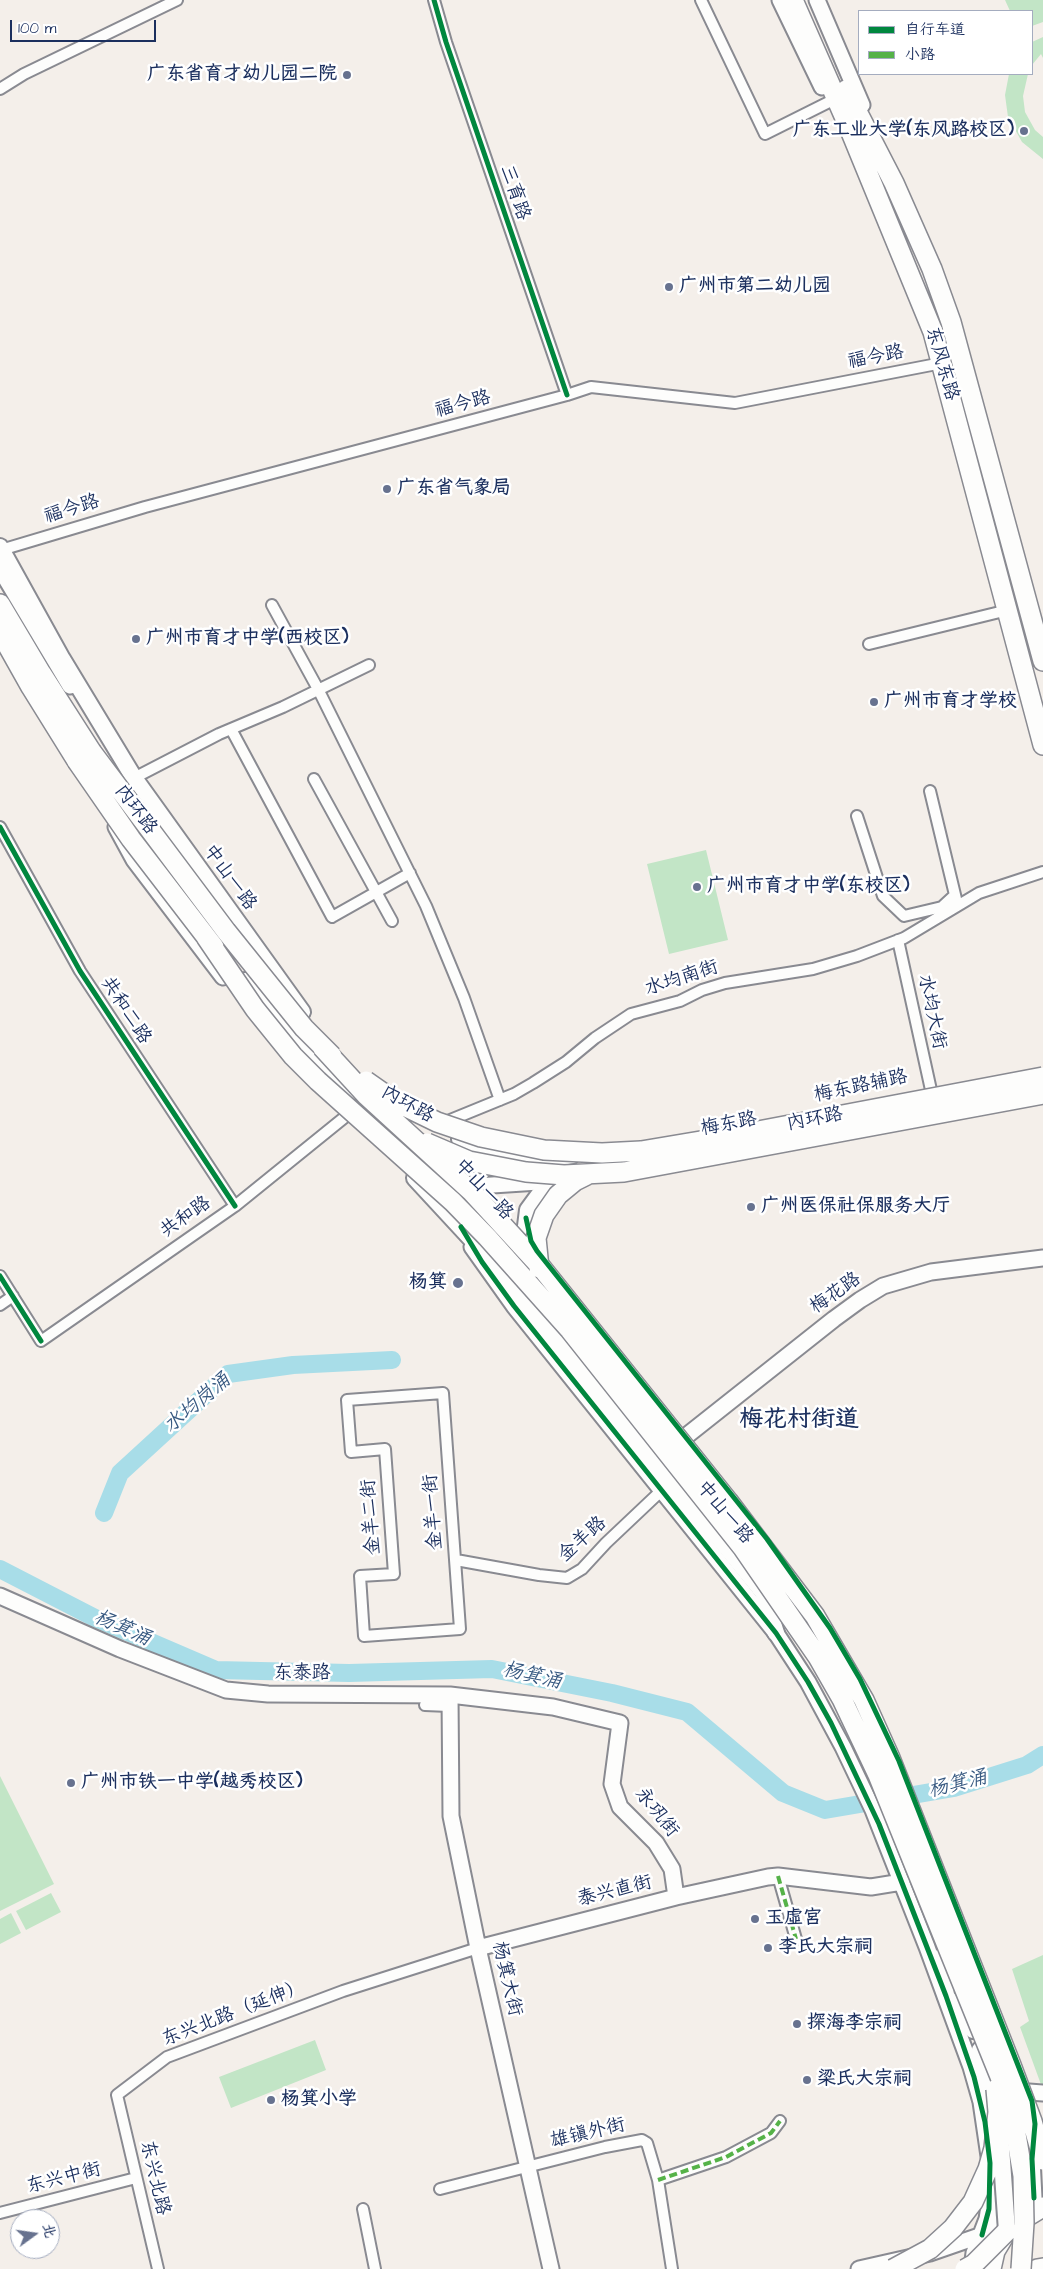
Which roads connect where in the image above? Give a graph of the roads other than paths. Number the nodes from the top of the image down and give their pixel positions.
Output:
1 (177, 0) edge
2 (434, 0) edge
3 (701, 0) edge
4 (780, 0) edge
5 (793, 0) edge
6 (804, 0) edge
7 (816, 0) edge
8 (0, 89) edge
9 (829, 102) junction
10 (894, 183) junction
11 (874, 190) junction
12 (942, 363) junction
13 (567, 395) junction
14 (1, 549) edge
15 (0, 570) edge
16 (0, 604) edge
17 (272, 605) dead end
18 (1008, 610) junction
19 (0, 622) edge
20 (0, 632) edge
21 (869, 644) dead end
22 (1043, 661) edge
23 (369, 665) dead end
24 (318, 689) junction
25 (231, 729) junction
26 (1043, 744) edge
27 (116, 750) junction
28 (134, 778) junction
29 (314, 778) dead end
30 (930, 791) dead end
31 (108, 797) junction
32 (856, 816) dead end
33 (0, 827) edge
34 (1043, 872) edge
35 (410, 873) junction
36 (375, 891) junction
37 (955, 895) junction
38 (958, 908) junction
39 (392, 922) dead end
40 (206, 937) junction
41 (898, 940) junction
42 (240, 975) junction
43 (256, 1019) junction
44 (322, 1047) junction
45 (1043, 1068) edge
46 (1043, 1079) edge
47 (332, 1084) junction
48 (1043, 1088) edge
49 (364, 1090) junction
50 (931, 1090) junction
51 (1043, 1094) edge
52 (500, 1100) junction
53 (1043, 1100) edge
54 (345, 1117) junction
55 (819, 1120) junction
56 (434, 1127) junction
57 (375, 1133) junction
58 (742, 1134) junction
59 (757, 1147) junction
60 (538, 1164) junction
61 (561, 1180) junction
62 (466, 1191) junction
63 (235, 1206) junction
64 (526, 1218) junction
65 (460, 1227) junction
66 (1043, 1258) edge
67 (0, 1276) edge
68 (537, 1280) junction
69 (12, 1296) junction
70 (0, 1305) edge
71 (592, 1356) junction
72 (347, 1400) joint
73 (620, 1418) junction
74 (662, 1435) junction
75 (686, 1437) junction
76 (684, 1462) junction
77 (698, 1478) junction
78 (661, 1491) junction
79 (687, 1500) junction
80 (456, 1560) junction
81 (784, 1588) junction
82 (762, 1592) junction
83 (0, 1596) edge
84 (812, 1601) junction
85 (776, 1633) junction
86 (364, 1636) joint
87 (450, 1701) junction
88 (425, 1705) dead end
89 (620, 1723) joint
90 (882, 1800) junction
91 (778, 1876) junction
92 (902, 1882) junction
93 (676, 1898) junction
94 (796, 1939) dead end
95 (478, 1948) junction
96 (943, 1955) junction
97 (976, 1958) junction
98 (960, 1964) junction
99 (343, 1991) joint
100 (946, 1996) junction
101 (978, 2034) junction
102 (1036, 2093) edge
103 (117, 2095) joint
104 (780, 2121) dead end
105 (1004, 2122) junction
106 (1043, 2160) edge
107 (528, 2166) junction
108 (1043, 2174) edge
109 (136, 2178) junction
110 (658, 2180) junction
111 (440, 2189) dead end
112 (1038, 2207) edge
113 (363, 2209) dead end
114 (0, 2213) edge
115 (1007, 2231) junction
116 (982, 2235) junction
117 (1043, 2268) edge
118 (158, 2269) edge
119 (376, 2269) edge
120 (551, 2269) edge
121 (672, 2269) edge
122 (859, 2269) edge
123 (893, 2269) edge
124 (965, 2269) edge
125 (972, 2269) edge
126 (991, 2269) edge
127 (1021, 2269) edge
128 (1037, 2269) edge

1 - 8 street
2 - 13 street, 三育路
3 - 9 street
4 - 9 street
5 - 11 highway, 东风东路
6 - 10 highway, 东风东路
7 - 10 street
9 - 11 street
10 - 22 highway, 东风东路
11 - 12 highway, 东风东路
12 - 13 street, 福今路
12 - 18 highway, 东风东路
13 - 14 street, 福今路
14 - 27 main road, 中山一路
15 - 27 street
16 - 44 highway, 内环路, bridge
17 - 24 street
18 - 21 street
18 - 26 highway, 东风东路
19 - 31 main road, 中山一路
20 - 40 highway, 内环路, bridge
23 - 24 street
24 - 25 street
24 - 35 street
25 - 28 street
25 - 36 street
27 - 28 main road, 中山一路
28 - 49 main road, 中山一路
29 - 36 street
30 - 37 street
31 - 42 main road, 中山一路
31 - 43 street
32 - 37 street
33 - 63 street, 共和二路
34 - 38 street, 水均南街
35 - 36 street
35 - 52 street
36 - 39 street
37 - 38 street
38 - 41 street, 水均南街
40 - 51 highway, 内环路, bridge
40 - 71 highway, bridge
41 - 50 street, 水均大街
41 - 52 street, 水均南街
42 - 43 street
42 - 47 main road, 中山一路
43 - 54 street
44 - 58 highway, 内环路, bridge
44 - 106 highway, bridge
45 - 50 street, 梅东路辅路
46 - 55 street, 梅东路
46 - 58 highway, 内环路, bridge
47 - 57 main road, 中山一路
47 - 62 street
48 - 59 street, 梅东路
49 - 56 main road
49 - 62 main road, 中山一路
50 - 55 street, 梅东路辅路
52 - 56 street, 水均南街
53 - 59 street
54 - 57 street
54 - 63 street, 共和路
55 - 60 street, 梅东路
56 - 60 main road
57 - 65 main road, 中山一路
58 - 71 highway, bridge
59 - 61 street, 梅东路
60 - 62 street, 梅东路
61 - 62 street, 梅东路
61 - 64 main road
62 - 65 street
62 - 68 main road, 中山一路
63 - 69 street, 共和路
64 - 68 main road
64 - 75 street
65 - 73 main road, 中山一路
65 - 78 street
66 - 75 street, 梅花路
67 - 69 street
68 - 74 main road, 中山一路
69 - 70 street
71 - 101 highway, bridge
72 - 80 street, 金羊一街
72 - 86 street, 金羊二街
73 - 74 street
73 - 79 main road, 中山一路
74 - 75 street
74 - 76 main road, 中山一路
75 - 76 street
75 - 77 main road
75 - 84 street
76 - 77 main road, 中山一路
76 - 79 street
77 - 81 main road, 中山一路
78 - 80 street, 金羊路
78 - 85 street
79 - 82 main road, 中山一路
80 - 86 street, 金羊一街
81 - 84 main road
81 - 90 main road, 中山一路
82 - 85 main road
82 - 90 main road, 中山一路
83 - 87 street, 东泰路
84 - 97 street
85 - 90 street
87 - 88 street
87 - 89 street, 东泰路
87 - 95 street, 杨箕大街
89 - 93 street, 永巩街
90 - 92 street
90 - 96 main road, 中山一路
90 - 98 main road, 中山一路
91 - 92 street, 泰兴直街
91 - 93 street, 泰兴直街
91 - 94 street
92 - 100 street
93 - 95 street, 泰兴直街
95 - 99 street, 泰兴直街
95 - 107 street, 杨箕大街
96 - 100 main road
96 - 101 main road, 中山一路
97 - 98 main road
97 - 102 street
98 - 105 main road, 中山一路
99 - 103 street, 东兴北路（延伸）
100 - 101 main road
100 - 116 street
101 - 105 main road, 中山一路
101 - 123 highway, bridge
101 - 127 highway, bridge
102 - 112 street
103 - 109 street, 东兴北路
104 - 110 street
105 - 112 main road, bridge
105 - 115 main road, bridge
107 - 110 street, 雄镇外街
107 - 111 street, 雄镇外街
107 - 120 street, 杨箕大街
108 - 112 street
109 - 114 street, 东兴中街
109 - 118 street, 东兴北路
110 - 121 street, 雄镇外街
112 - 115 highway, bridge
112 - 116 street
113 - 119 street
115 - 124 highway, bridge
115 - 126 highway, bridge
116 - 122 street
116 - 125 street
117 - 128 highway

